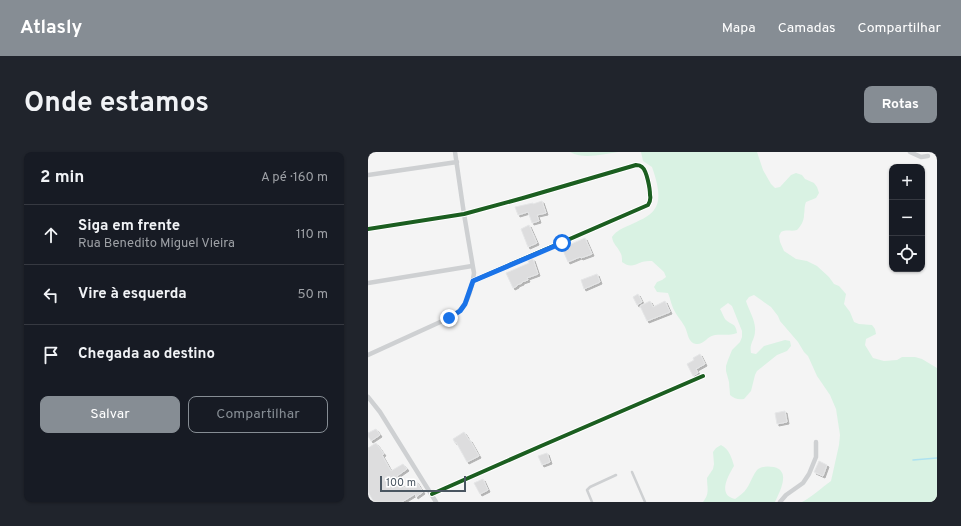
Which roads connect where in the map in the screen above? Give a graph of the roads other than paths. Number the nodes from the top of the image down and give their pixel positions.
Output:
1 (455, 152) edge
2 (910, 152) edge
3 (928, 156) dead end
4 (456, 162) junction
5 (368, 175) edge
6 (464, 214) junction
7 (368, 229) edge
8 (472, 266) junction
9 (473, 281) junction
10 (368, 283) edge
11 (368, 354) edge
12 (703, 376) dead end
13 (368, 397) edge
14 (816, 442) dead end
15 (632, 472) dead end
16 (616, 475) dead end
17 (432, 494) junction
18 (436, 502) edge
19 (592, 502) edge
20 (645, 502) edge
21 (780, 502) edge

1 - 4 street
2 - 3 street
4 - 5 street
4 - 6 street
6 - 7 street
6 - 8 street
6 - 9 street
8 - 9 street
8 - 10 street
9 - 11 street
12 - 17 street
13 - 17 street
14 - 21 street
15 - 20 lane
16 - 19 lane
17 - 18 street

